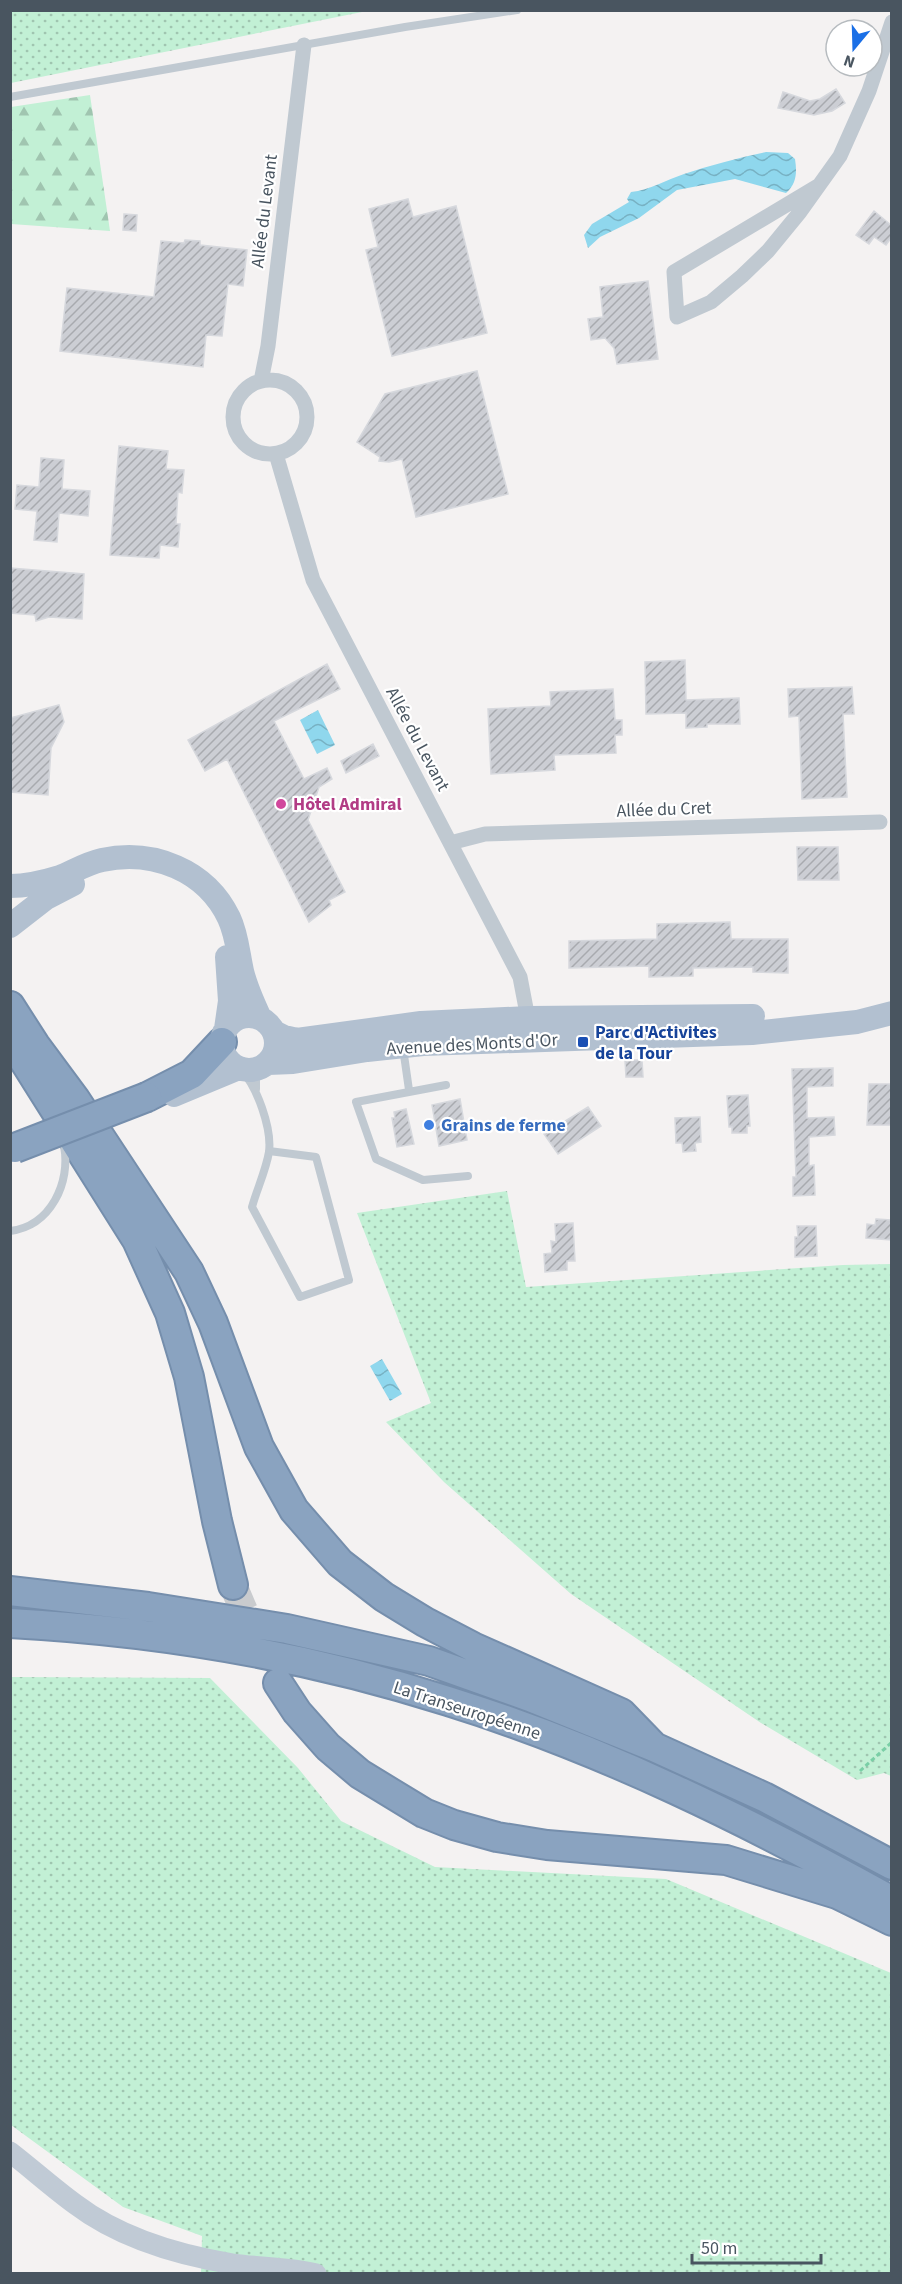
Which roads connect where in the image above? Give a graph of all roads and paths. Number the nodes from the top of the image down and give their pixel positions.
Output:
1 (517, 10) edge
2 (891, 22) edge
3 (304, 45) junction
4 (10, 97) edge
5 (818, 186) junction
6 (261, 381) junction
7 (276, 454) junction
8 (880, 822) dead end
9 (450, 843) junction
10 (10, 886) edge
11 (10, 926) edge
12 (891, 996) edge
13 (10, 1006) edge
14 (891, 1013) edge
15 (267, 1025) junction
16 (530, 1028) junction
17 (224, 1036) junction
18 (401, 1036) junction
19 (10, 1039) edge
20 (256, 1072) junction
21 (446, 1084) dead end
22 (409, 1090) junction
23 (149, 1101) junction
24 (59, 1118) junction
25 (269, 1151) junction
26 (14, 1153) edge
27 (468, 1176) dead end
28 (10, 1231) edge
29 (233, 1585) tunnel mouth
30 (10, 1591) edge
31 (10, 1623) edge
32 (278, 1683) dead end
33 (891, 1742) edge
34 (654, 1747) junction
35 (860, 1771) dead end
36 (891, 1865) edge
37 (891, 1901) edge
38 (891, 1921) edge
39 (10, 2152) edge
40 (316, 2274) edge

1 - 3 lane
2 - 5 street
3 - 4 lane
3 - 6 street, Allée du Levant
5 - 5 street
6 - 7 street
6 - 7 street
7 - 9 street, Allée du Levant
8 - 9 street, Allée du Cret
9 - 16 street, Allée du Levant
10 - 15 main road
11 - 17 main road
12 - 16 main road, Avenue des Monts d'Or
13 - 34 highway
14 - 16 main road, Avenue des Monts d'Or
15 - 17 main road
15 - 18 main road, Avenue des Monts d'Or
15 - 20 main road
16 - 18 main road, Avenue des Monts d'Or
17 - 20 main road
17 - 23 highway
18 - 20 main road, Avenue des Monts d'Or
18 - 22 lane
19 - 24 highway
20 - 23 main road, Avenue des Monts d'Or
20 - 25 lane
21 - 22 lane
22 - 27 lane
23 - 26 highway, bridge
24 - 28 lane
24 - 29 highway
25 - 25 lane
30 - 34 highway, La Transeuropéenne
31 - 37 highway, La Transeuropéenne
32 - 38 highway
33 - 35 path
34 - 36 highway, La Transeuropéenne
39 - 40 street

